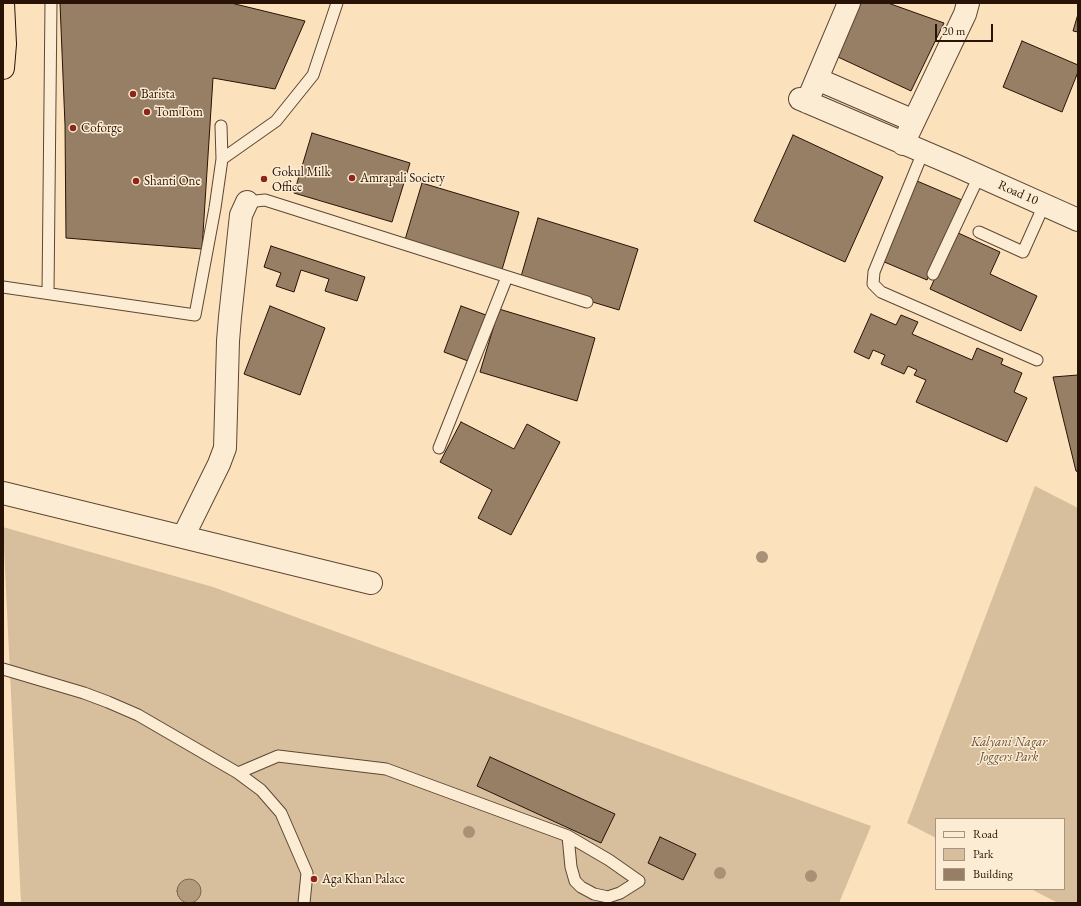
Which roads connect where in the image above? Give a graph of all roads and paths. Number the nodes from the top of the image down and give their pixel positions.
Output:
1 (3, 3) edge
2 (51, 3) edge
3 (337, 3) edge
4 (848, 3) edge
5 (968, 3) edge
6 (3, 68) edge
7 (817, 78) junction
8 (914, 121) junction
9 (221, 126) dead end
10 (903, 144) junction
11 (923, 152) junction
12 (222, 159) junction
13 (978, 176) junction
14 (246, 202) joint
15 (1044, 205) junction
16 (1078, 220) edge
17 (979, 232) dead end
18 (933, 274) dead end
19 (507, 277) junction
20 (3, 288) edge
21 (48, 293) junction
22 (587, 302) dead end
23 (1037, 360) dead end
24 (439, 448) dead end
25 (3, 493) edge
26 (182, 536) junction
27 (371, 583) dead end
28 (3, 669) edge
29 (238, 772) junction
30 (568, 836) junction
31 (304, 903) edge

1 - 6 highway
2 - 21 lane
3 - 12 lane
4 - 7 street
5 - 8 street
7 - 8 street
7 - 10 street, Road 10
8 - 10 street
9 - 12 lane
10 - 11 street, Road 10
11 - 13 street, Road 10
11 - 23 lane
12 - 21 lane
13 - 15 street, Road 10
13 - 18 lane
14 - 19 lane
14 - 26 street
15 - 16 street, Road 10
15 - 17 lane
19 - 22 lane
19 - 24 lane
20 - 21 lane
25 - 26 street
26 - 27 street
28 - 29 lane
29 - 30 lane
29 - 31 lane
30 - 30 lane

